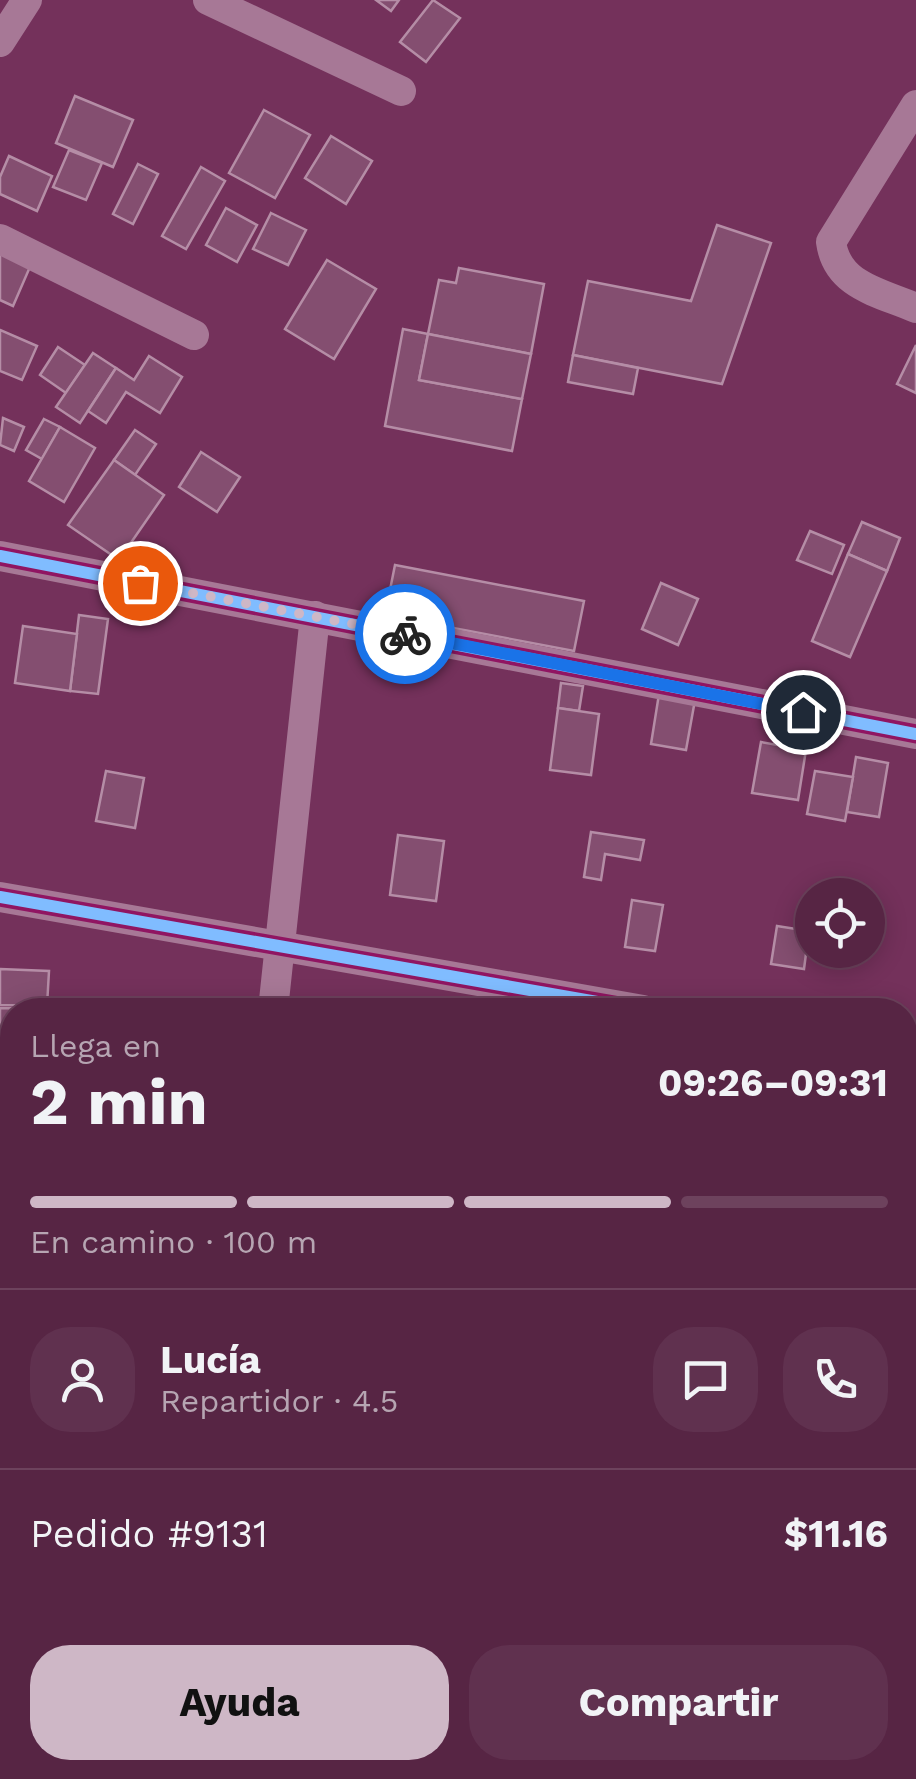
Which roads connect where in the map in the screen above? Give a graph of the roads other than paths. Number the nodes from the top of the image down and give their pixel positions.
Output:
1 (27, 0) edge
2 (208, 0) edge
3 (0, 42) edge
4 (401, 91) dead end
5 (916, 105) edge
6 (0, 239) edge
7 (916, 308) edge
8 (194, 335) dead end
9 (0, 556) edge
10 (315, 616) junction
11 (916, 734) edge
12 (0, 898) edge
13 (283, 945) junction
14 (275, 998) edge
15 (576, 998) edge

1 - 3 street
2 - 4 street
5 - 7 street
6 - 8 street
9 - 10 street
10 - 11 street
10 - 13 street
12 - 13 street
13 - 14 street
13 - 15 street

